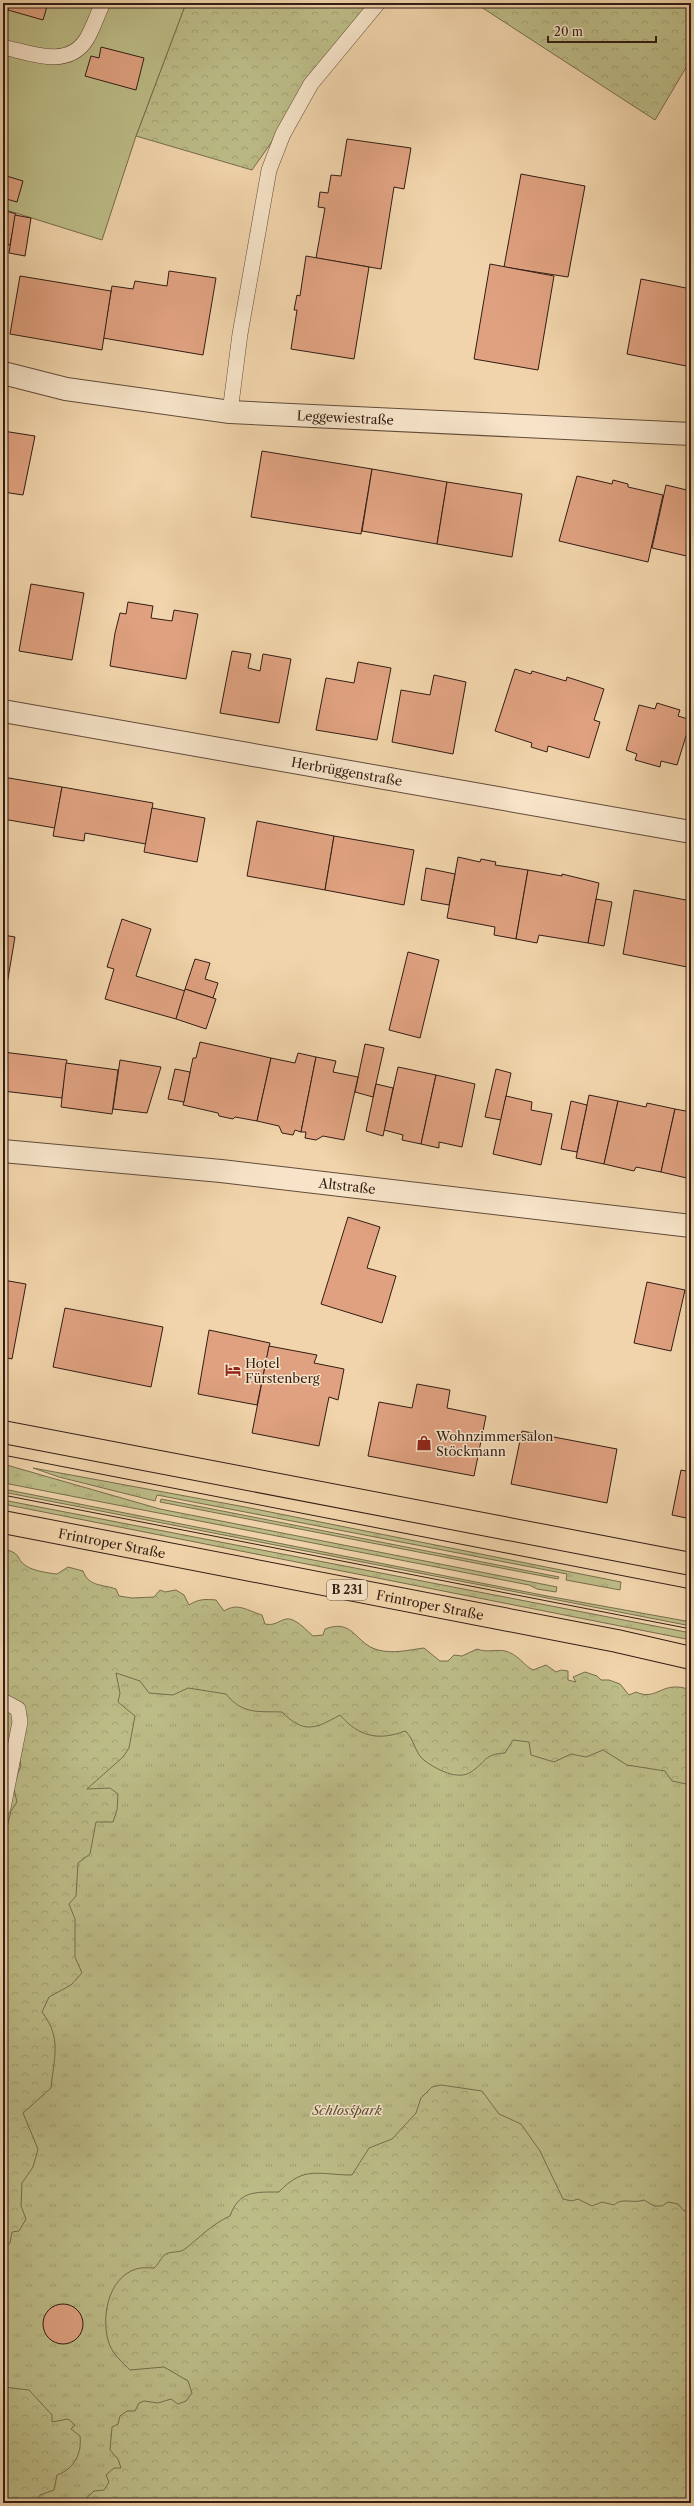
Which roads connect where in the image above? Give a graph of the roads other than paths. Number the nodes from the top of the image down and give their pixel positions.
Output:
1 (103, 3) edge
2 (378, 3) edge
3 (3, 48) edge
4 (3, 373) edge
5 (230, 412) junction
6 (691, 434) edge
7 (3, 711) edge
8 (691, 832) edge
9 (3, 1151) edge
10 (691, 1226) edge
11 (3, 1432) edge
12 (3, 1522) edge
13 (691, 1564) edge
14 (691, 1658) edge
15 (3, 1701) edge
16 (4, 1802) edge

1 - 3 lane
2 - 5 lane
4 - 5 street, Leggewiestraße
5 - 6 street, Leggewiestraße
7 - 8 street, Herbrüggenstraße
9 - 10 street, Altstraße
11 - 13 main road
12 - 14 main road, Frintroper Straße / B 231
15 - 16 lane

